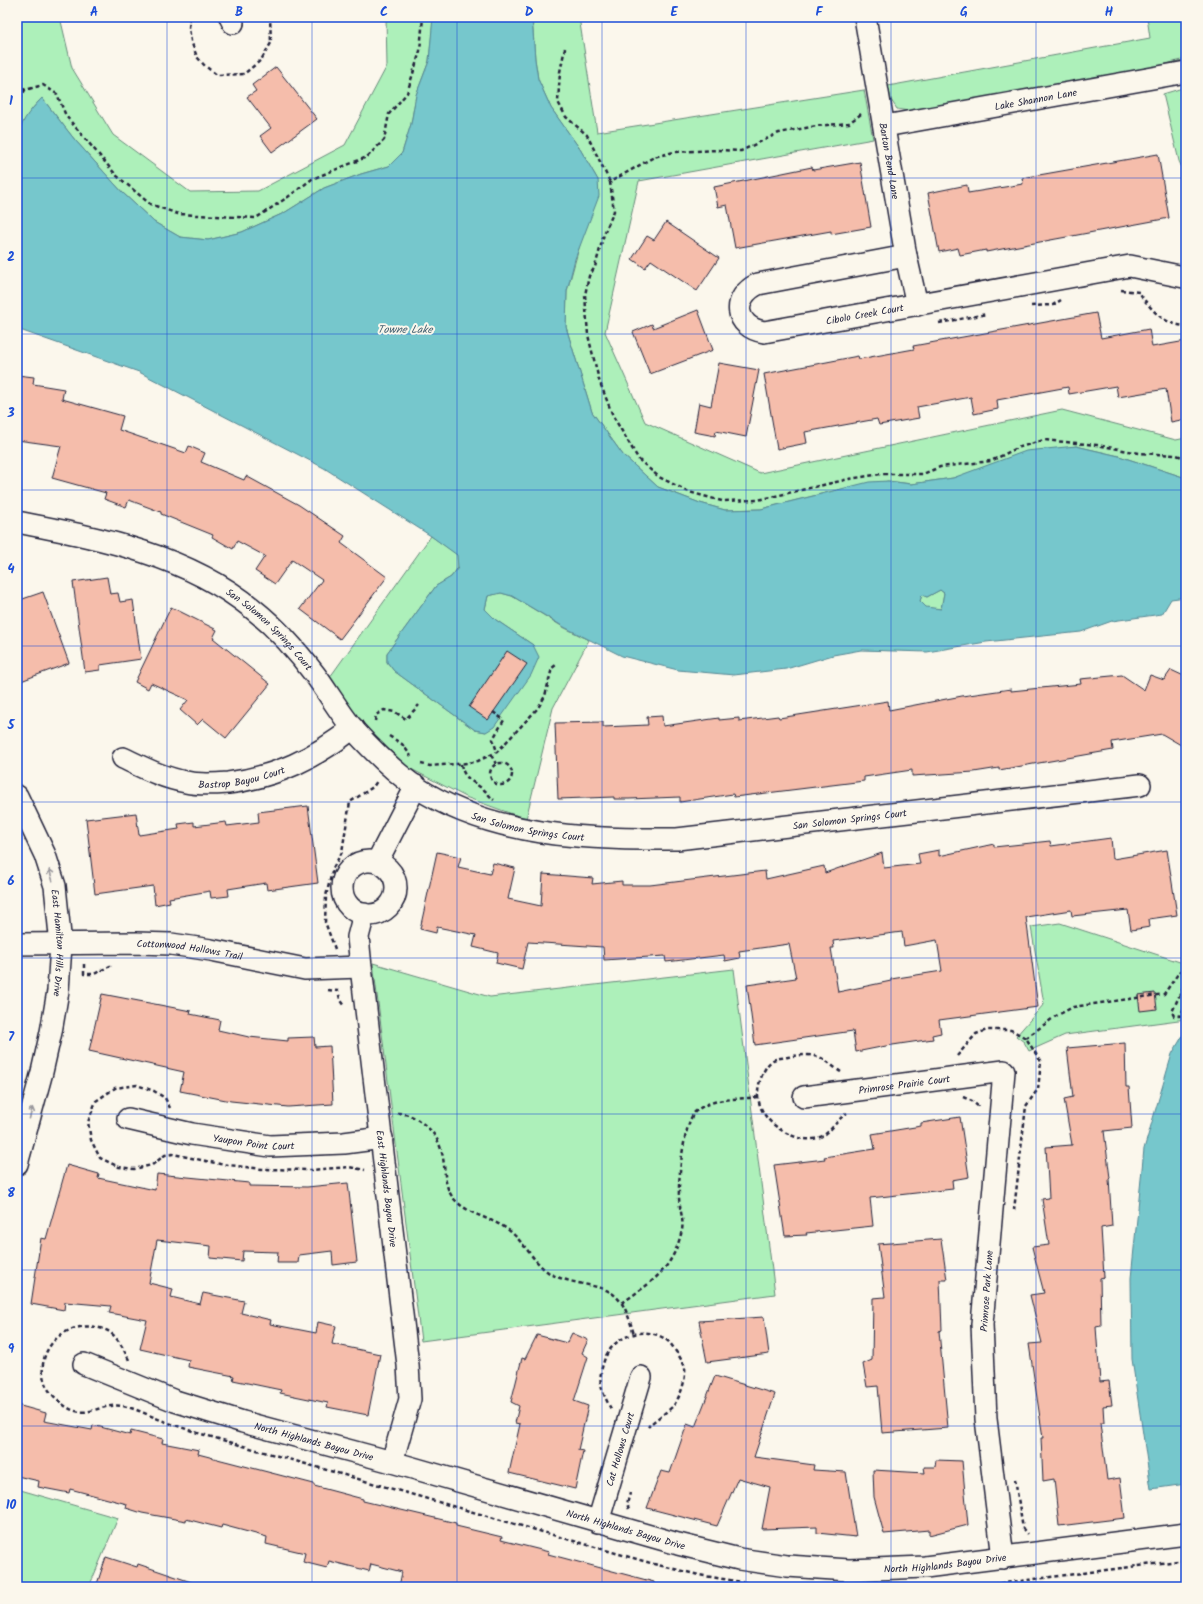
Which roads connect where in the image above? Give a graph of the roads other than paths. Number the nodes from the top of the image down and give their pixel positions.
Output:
1 (865, 17) edge
2 (1186, 72) edge
3 (885, 126) junction
4 (906, 256) junction
5 (1184, 277) dead end
6 (917, 305) junction
7 (17, 522) edge
8 (353, 728) junction
9 (123, 758) dead end
10 (1140, 785) dead end
11 (416, 786) junction
12 (17, 796) edge
13 (377, 862) junction
14 (364, 914) junction
15 (17, 944) edge
16 (61, 945) junction
17 (361, 967) junction
18 (1004, 1071) joint
19 (804, 1097) dead end
20 (128, 1119) dead end
21 (372, 1139) junction
22 (17, 1164) edge
23 (84, 1364) dead end
24 (641, 1377) dead end
25 (392, 1462) junction
26 (598, 1522) junction
27 (1186, 1534) edge
28 (1003, 1558) junction

1 - 3 street, Barton Bend Lane
2 - 3 street, Lake Shannon Lane
3 - 4 street, Barton Bend Lane
4 - 6 street, Barton Bend Lane
4 - 6 street, Cibolo Creek Court
5 - 6 street, Cibolo Creek Court
7 - 8 street, San Solomon Springs Court
8 - 9 street, Bastrop Bayou Court
8 - 11 street, San Solomon Springs Court
10 - 11 street, San Solomon Springs Court
11 - 13 street
16 -> 12 street, East Hamilton Hills Drive
13 - 14 street
13 - 14 street
14 - 17 street, East Highlands Bayou Drive
15 - 16 street, Cottonwood Hollows Trail
16 - 17 street, Cottonwood Hollows Trail
22 -> 16 street, East Hamilton Hills Drive
17 - 21 street, East Highlands Bayou Drive
18 - 19 street, Primrose Prairie Court
18 - 28 street, Primrose Park Lane
20 - 21 street, Yaupon Point Court
21 - 25 street, East Highlands Bayou Drive
23 - 25 street, North Highlands Bayou Drive
24 - 26 street, Cat Hollows Court
25 - 26 street, North Highlands Bayou Drive
26 - 28 street, North Highlands Bayou Drive
27 - 28 street, North Highlands Bayou Drive

